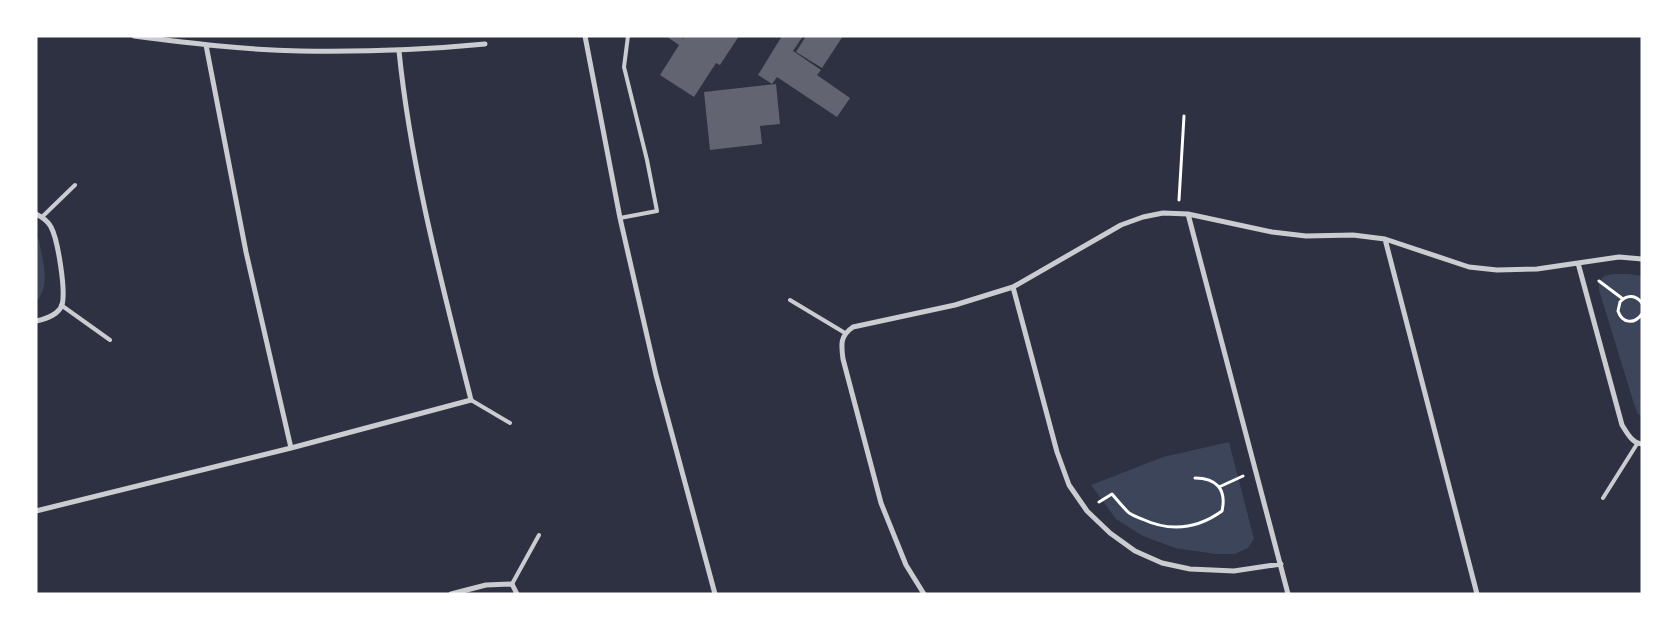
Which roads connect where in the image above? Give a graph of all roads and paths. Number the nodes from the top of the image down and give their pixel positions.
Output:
1 (134, 36) edge
2 (585, 36) edge
3 (628, 36) edge
4 (485, 44) dead end
5 (206, 45) junction
6 (399, 51) junction
7 (1184, 116) dead end
8 (75, 185) dead end
9 (1178, 213) junction
10 (36, 214) edge
11 (1188, 214) junction
12 (42, 217) junction
13 (620, 218) junction
14 (1385, 239) junction
15 (1642, 259) edge
16 (1578, 263) junction
17 (1013, 287) junction
18 (790, 300) dead end
19 (1642, 303) edge
20 (61, 305) junction
21 (1642, 314) edge
22 (36, 322) edge
23 (845, 332) junction
24 (110, 340) dead end
25 (471, 400) junction
26 (510, 423) dead end
27 (1639, 444) edge
28 (291, 448) junction
29 (1256, 472) junction
30 (1195, 478) dead end
31 (1219, 488) junction
32 (1603, 498) dead end
33 (36, 511) edge
34 (1087, 512) junction
35 (539, 536) dead end
36 (1280, 564) junction
37 (512, 584) junction
38 (451, 594) edge
39 (517, 594) edge
40 (715, 594) edge
41 (924, 594) edge
42 (1288, 594) edge
43 (1477, 594) edge

1 - 5 street
2 - 13 street
3 - 13 lane
4 - 6 street
5 - 6 street
5 - 28 street
6 - 25 street
7 - 9 path
8 - 12 lane
9 - 11 street
9 - 17 street
10 - 12 street
11 - 14 street
11 - 29 street
12 - 20 street
13 - 40 street
14 - 16 street
14 - 43 street
15 - 16 street
16 - 27 street
17 - 23 street
17 - 34 street
18 - 23 lane
19 - 21 path
20 - 22 street
20 - 24 lane
23 - 41 street
25 - 26 lane
25 - 28 street
27 - 32 lane
28 - 33 street
29 - 31 path
29 - 36 street
30 - 31 path
31 - 34 path
34 - 36 street
35 - 37 lane
36 - 42 street
37 - 38 street
37 - 39 street

